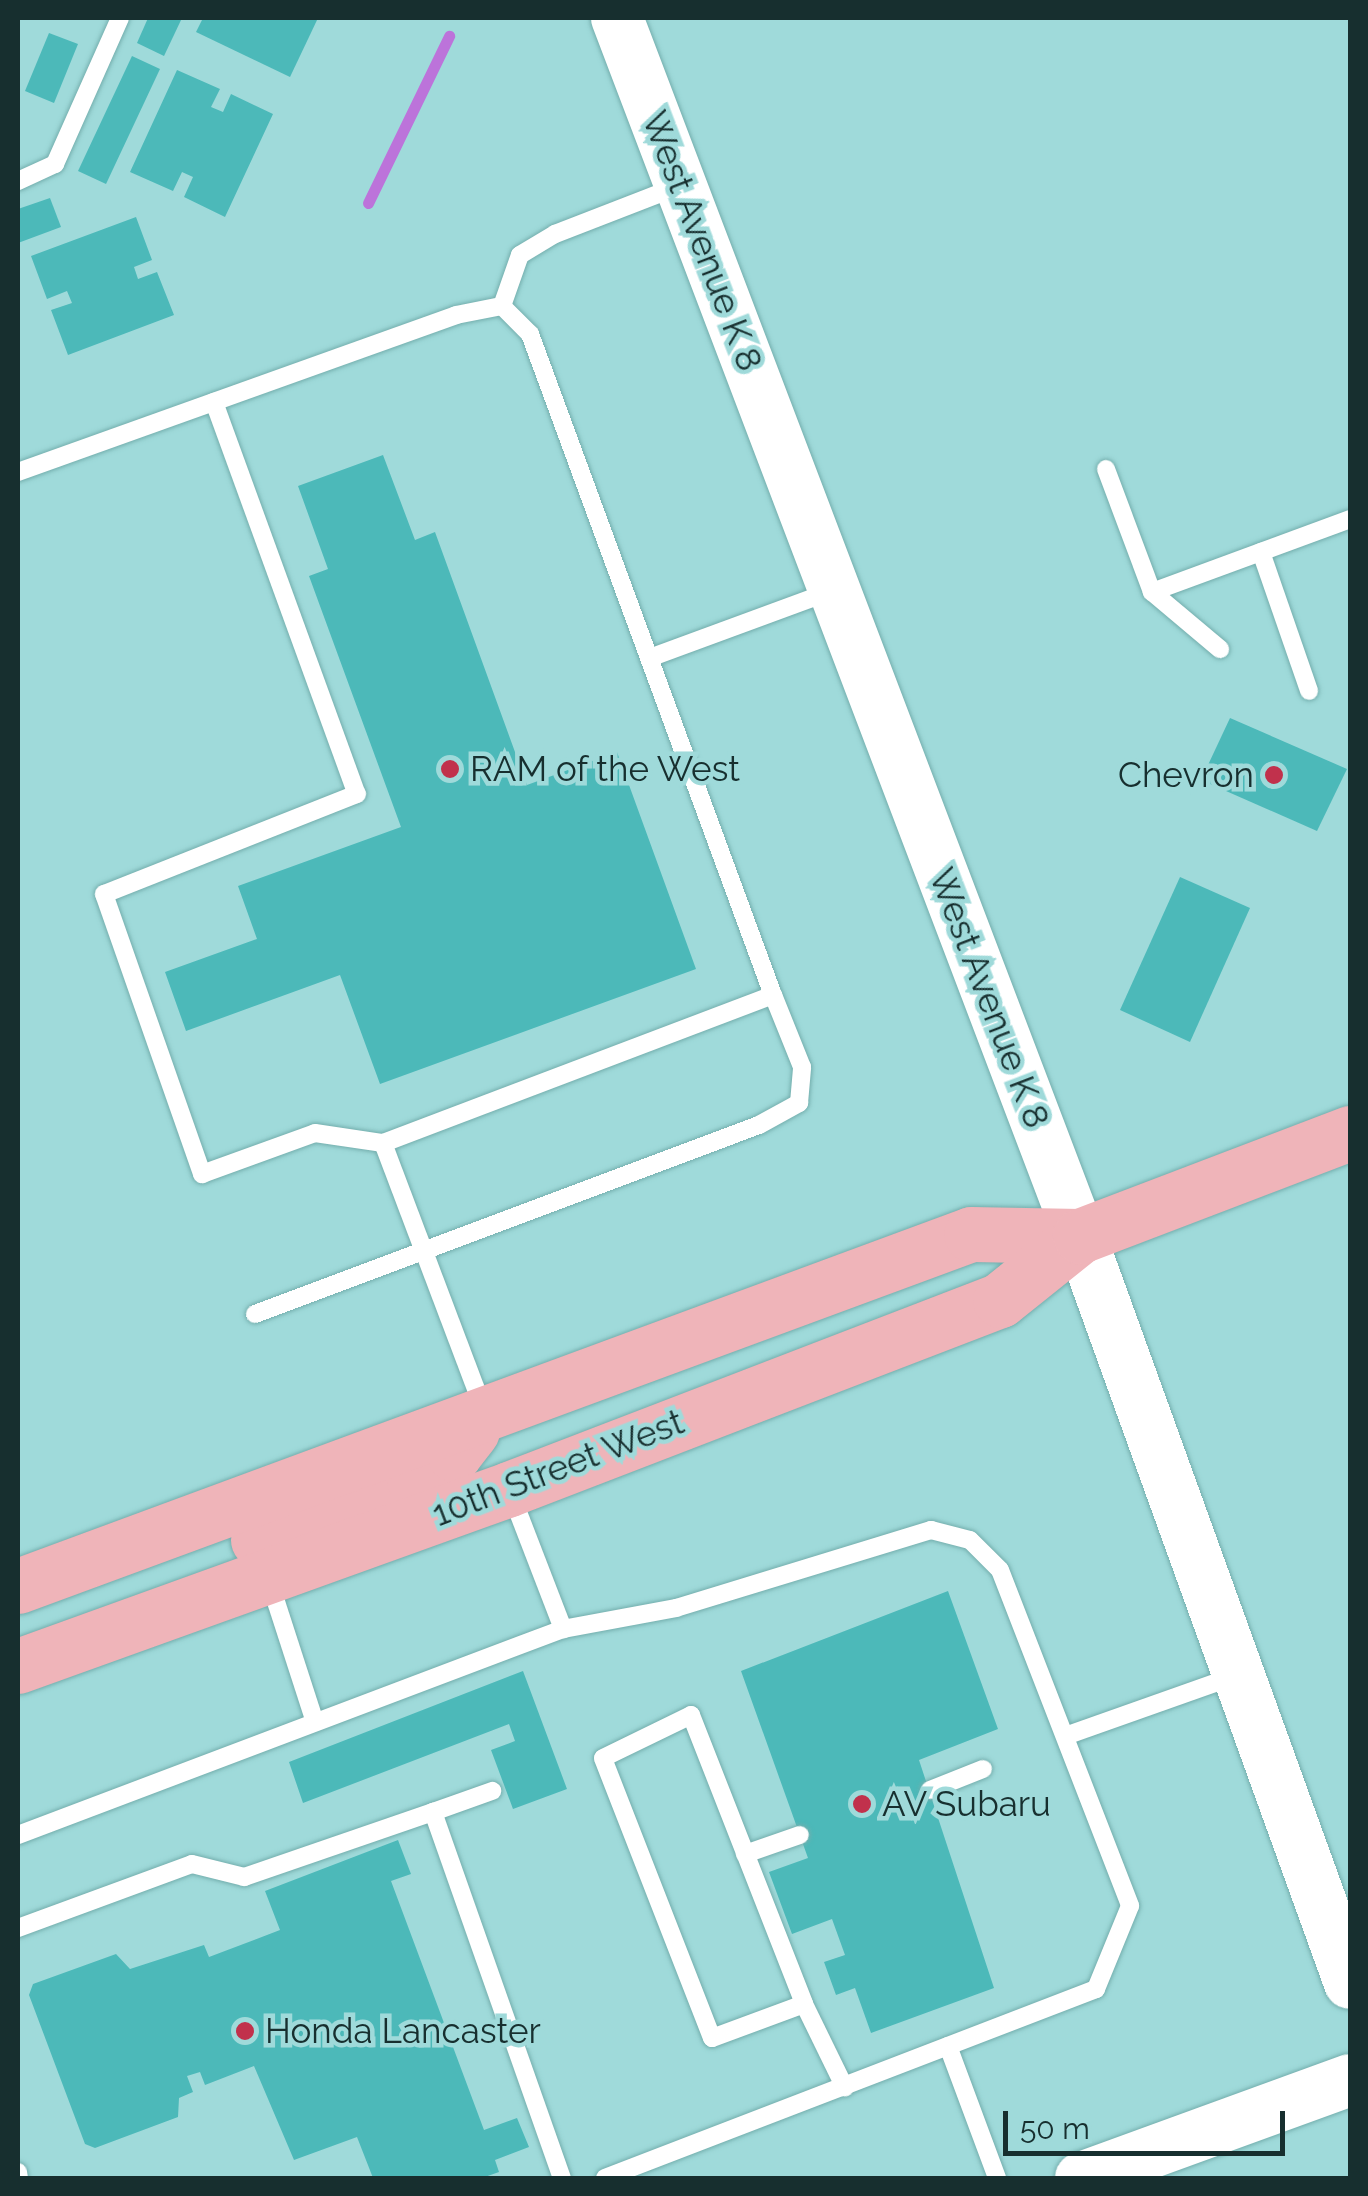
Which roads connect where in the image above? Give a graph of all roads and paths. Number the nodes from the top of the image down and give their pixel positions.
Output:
1 (120, 18) edge
2 (617, 18) edge
3 (18, 181) edge
4 (681, 186) junction
5 (502, 306) junction
6 (214, 402) junction
7 (1106, 469) dead end
8 (18, 472) edge
9 (1350, 519) edge
10 (1261, 552) junction
11 (834, 590) junction
12 (1152, 592) junction
13 (1220, 649) dead end
14 (652, 658) junction
15 (1310, 691) dead end
16 (774, 995) junction
17 (1350, 1133) edge
18 (382, 1143) junction
19 (1080, 1236) junction
20 (420, 1249) junction
21 (812, 1290) junction
22 (255, 1314) dead end
23 (485, 1413) junction
24 (509, 1489) junction
25 (267, 1576) junction
26 (18, 1586) edge
27 (166, 1613) junction
28 (563, 1628) junction
29 (18, 1666) edge
30 (1242, 1674) junction
31 (314, 1722) junction
32 (1068, 1735) junction
33 (984, 1769) dead end
34 (930, 1790) dead end
35 (492, 1791) dead end
36 (433, 1812) junction
37 (18, 1835) edge
38 (800, 1835) dead end
39 (745, 1854) junction
40 (18, 1928) edge
41 (1350, 1983) edge
42 (804, 2004) junction
43 (948, 2046) junction
44 (1350, 2080) edge
45 (845, 2088) junction
46 (562, 2178) edge
47 (605, 2178) edge
48 (997, 2178) edge
49 (1081, 2178) edge

1 - 3 lane
2 - 4 street, West Avenue K 8
4 - 5 lane
4 - 11 street, West Avenue K 8
5 - 6 lane
5 - 14 lane
6 - 8 lane
6 - 18 lane
7 - 12 lane
9 - 10 lane
10 - 12 lane
10 - 15 lane
11 - 14 lane
11 - 19 street, West Avenue K 8
12 - 13 lane
14 - 16 lane
16 - 18 lane
16 - 20 lane
17 - 19 main road, 10th Street West
18 - 20 lane
19 - 21 main road, 10th Street West
19 - 24 main road, 10th Street West
19 - 30 street, West Avenue K 8
20 - 22 lane
20 - 23 lane
21 - 23 main road, 10th Street West
21 - 24 main road
23 - 26 main road, 10th Street West
23 - 27 main road
24 - 25 main road, 10th Street West
24 - 28 lane
25 - 27 main road, 10th Street West
25 - 31 lane
27 - 29 main road, 10th Street West
28 - 31 lane
28 - 32 lane
30 - 32 lane
30 - 41 street, West Avenue K 8
31 - 37 lane
32 - 43 lane
33 - 34 lane
35 - 36 lane
36 - 40 lane
36 - 46 lane
38 - 39 lane
39 - 42 lane
39 - 42 lane
42 - 45 lane
43 - 45 lane
43 - 48 lane
44 - 49 street
45 - 47 lane

